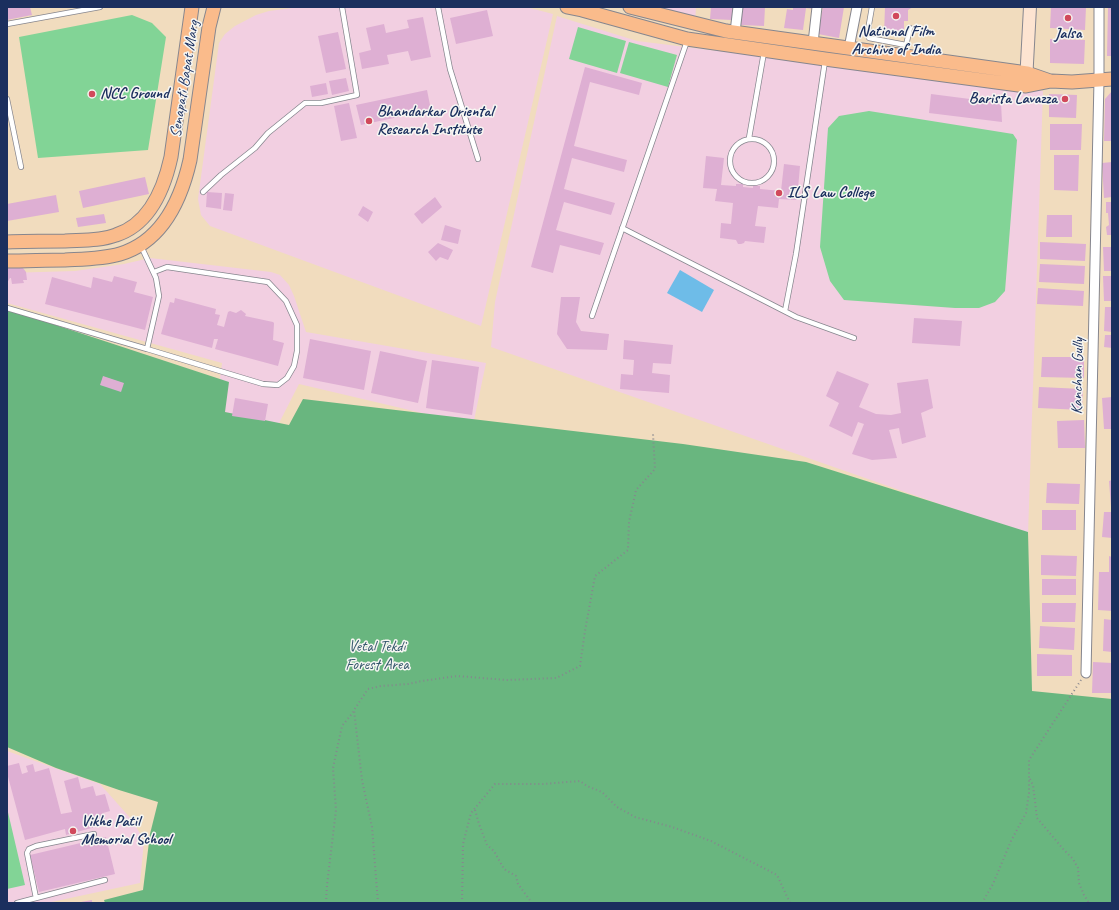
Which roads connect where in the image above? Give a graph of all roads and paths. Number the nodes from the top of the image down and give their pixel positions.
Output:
1 (100, 7) edge
2 (192, 7) edge
3 (214, 7) edge
4 (342, 7) edge
5 (438, 7) edge
6 (567, 7) edge
7 (630, 7) edge
8 (738, 7) edge
9 (817, 7) edge
10 (857, 7) edge
11 (872, 7) edge
12 (1030, 7) edge
13 (1099, 7) edge
14 (7, 24) edge
15 (910, 28) dead end
16 (735, 32) junction
17 (687, 39) junction
18 (812, 43) junction
19 (849, 48) junction
20 (764, 50) junction
21 (905, 50) junction
22 (826, 59) junction
23 (1027, 73) junction
24 (1106, 79) edge
25 (1051, 81) junction
26 (1026, 86) junction
27 (7, 99) edge
28 (749, 138) junction
29 (478, 159) dead end
30 (21, 167) dead end
31 (203, 192) dead end
32 (622, 228) junction
33 (7, 242) edge
34 (140, 245) junction
35 (7, 261) edge
36 (154, 272) junction
37 (7, 308) edge
38 (785, 311) junction
39 (592, 316) dead end
40 (854, 338) dead end
41 (148, 349) junction
42 (653, 434) dead end
43 (1086, 673) joint
44 (354, 710) junction
45 (1029, 776) junction
46 (475, 809) junction
47 (94, 834) dead end
48 (105, 880) dead end
49 (36, 898) junction
50 (16, 903) edge
51 (326, 903) edge
52 (378, 903) edge
53 (462, 903) edge
54 (532, 903) edge
55 (790, 903) edge
56 (982, 903) edge
57 (1089, 903) edge

1 - 14 lane
2 - 33 main road, Senapati Bapat Marg
3 - 34 main road, Senapati Bapat Marg
4 - 31 lane
5 - 29 lane
6 - 17 main road
7 - 16 main road
8 - 16 street
9 - 18 street
10 - 19 street
11 - 21 lane
12 - 23 street
13 - 24 street, Kanchan Gully
15 - 21 lane
16 - 18 main road
17 - 20 main road
17 - 32 lane
18 - 19 main road
19 - 21 main road
20 - 22 main road
20 - 28 lane
21 - 23 main road
22 - 26 main road
22 - 38 lane
23 - 25 main road
23 - 26 street
24 - 25 main road
24 - 43 street, Kanchan Gully
25 - 26 main road
27 - 30 lane
28 - 28 lane
32 - 38 lane
32 - 39 lane
34 - 35 main road, Senapati Bapat Marg
34 - 36 lane
36 - 41 lane
36 - 41 lane
37 - 41 lane
38 - 40 lane
42 - 44 path
43 - 45 path
44 - 51 path
44 - 52 path
45 - 56 path
45 - 57 path
46 - 53 path
46 - 54 path
46 - 55 path
47 - 49 lane
48 - 49 lane
49 - 50 lane

